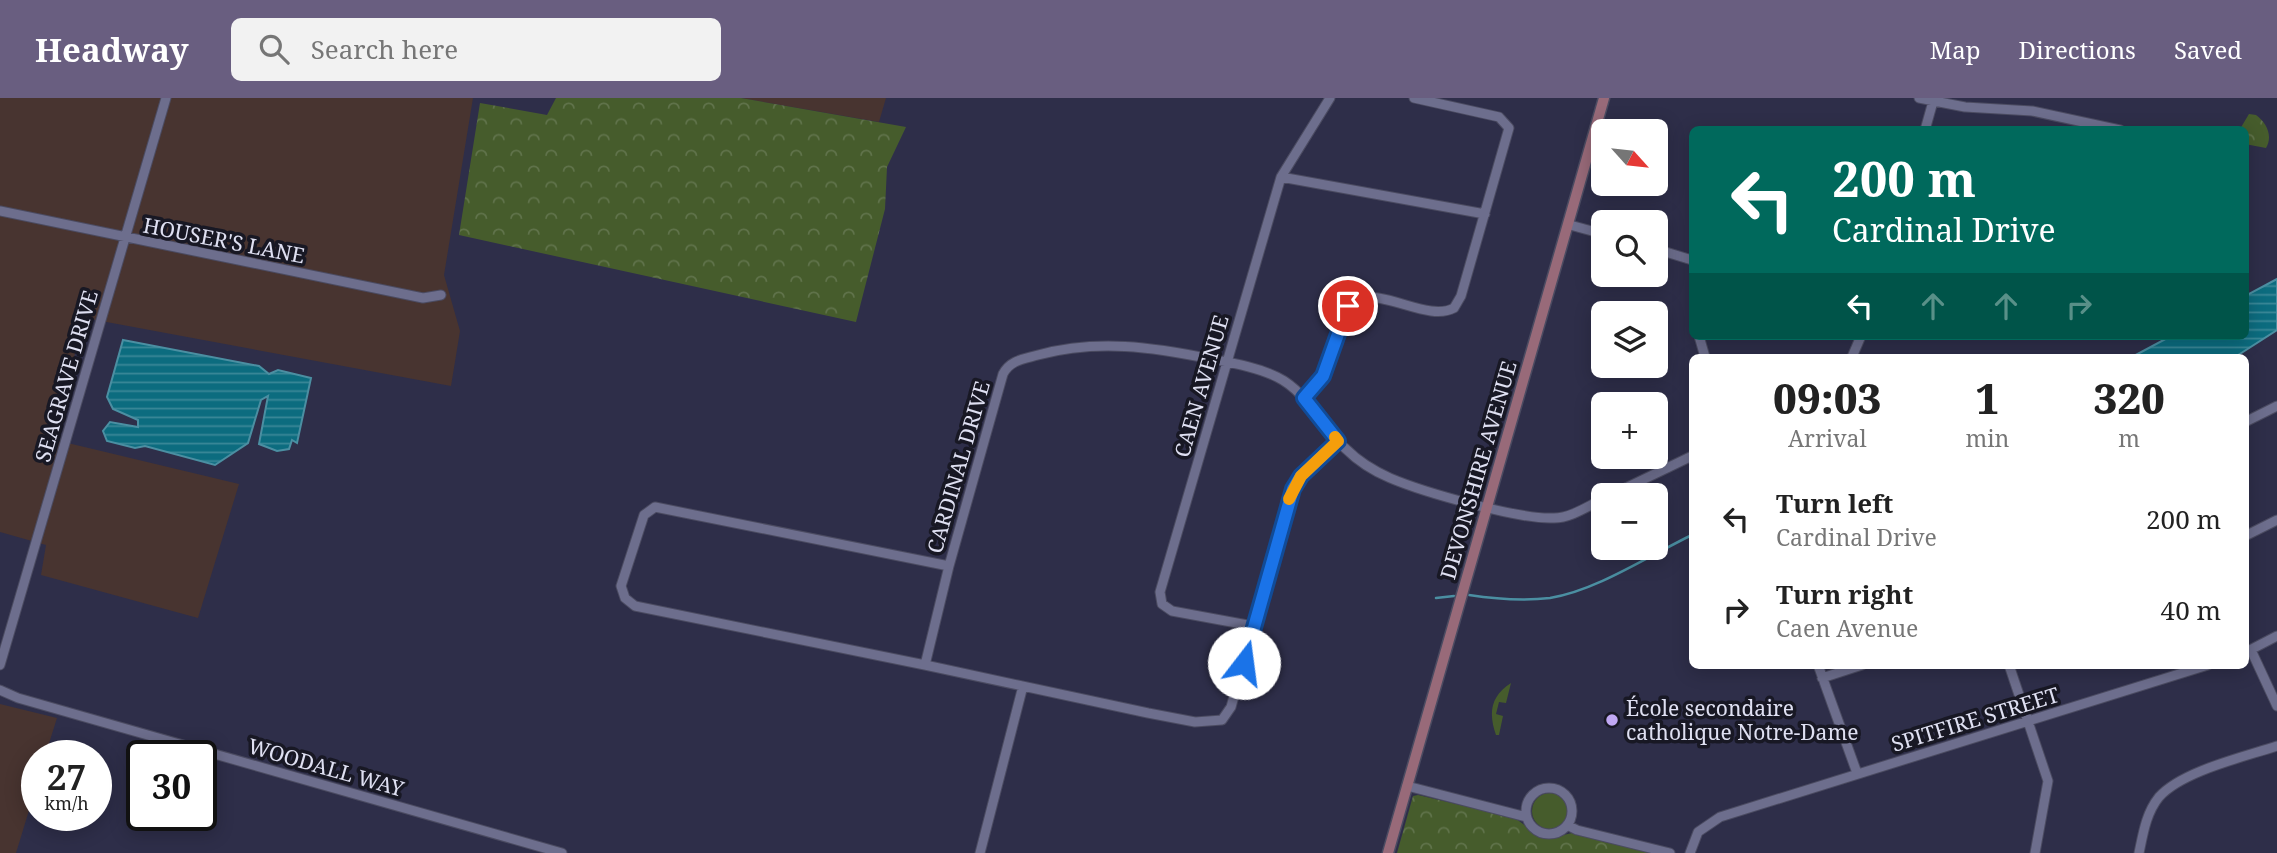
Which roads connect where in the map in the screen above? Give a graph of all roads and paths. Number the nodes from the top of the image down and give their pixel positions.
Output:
1 (166, 98) edge
2 (1330, 98) edge
3 (1414, 98) edge
4 (1604, 98) edge
5 (1919, 98) edge
6 (1933, 100) edge
7 (1926, 126) edge
8 (2101, 126) edge
9 (1281, 177) junction
10 (0, 211) edge
11 (1485, 214) junction
12 (1570, 225) junction
13 (1591, 231) edge
14 (125, 237) junction
15 (1668, 253) edge
16 (1689, 259) edge
17 (441, 295) dead end
18 (1226, 362) junction
19 (1304, 398) junction
20 (2277, 406) edge
21 (2249, 420) edge
22 (1338, 441) junction
23 (1689, 457) edge
24 (1636, 483) edge
25 (1591, 505) edge
26 (1487, 506) junction
27 (2277, 520) edge
28 (2249, 534) edge
29 (949, 566) junction
30 (1254, 626) junction
31 (2277, 636) edge
32 (2249, 650) edge
33 (2249, 653) edge
34 (0, 665) edge
35 (925, 666) junction
36 (1819, 669) edge
37 (1850, 669) edge
38 (2010, 669) edge
39 (2195, 669) edge
40 (1822, 678) junction
41 (1023, 686) junction
42 (0, 690) edge
43 (2277, 706) edge
44 (2028, 720) junction
45 (2277, 746) edge
46 (1857, 773) junction
47 (1407, 786) junction
48 (1526, 817) junction
49 (1567, 825) junction
50 (562, 853) edge
51 (980, 853) edge
52 (1388, 853) edge
53 (1670, 853) edge
54 (1690, 853) edge
55 (2035, 853) edge
56 (2139, 853) edge

1 - 14 street, SEAGRAVE DRIVE
2 - 9 street, CAEN AVENUE
3 - 11 street
4 - 12 main road, DEVONSHIRE AVENUE
5 - 6 street
6 - 7 street
6 - 8 street
9 - 11 street
9 - 18 street, CAEN AVENUE
10 - 14 street, HOUSER'S LANE
11 - 19 street
12 - 13 street
12 - 26 main road, DEVONSHIRE AVENUE
14 - 17 street, HOUSER'S LANE
14 - 34 street, SEAGRAVE DRIVE
15 - 16 street
18 - 19 street, CARDINAL DRIVE
18 - 29 street, CARDINAL DRIVE
18 - 30 street, CAEN AVENUE
19 - 22 street, CARDINAL DRIVE
20 - 21 street
22 - 26 street, CARDINAL DRIVE
22 - 30 street
23 - 24 street
25 - 26 street, CARDINAL DRIVE
26 - 47 main road, DEVONSHIRE AVENUE
27 - 28 street
29 - 35 street, CARDINAL DRIVE
29 - 35 street
30 - 41 street
31 - 32 street
33 - 43 street
35 - 41 street
36 - 40 street
37 - 40 street
38 - 44 street
39 - 44 street, SPITFIRE STREET
40 - 46 street
41 - 51 street
42 - 50 street, WOODALL WAY
44 - 46 street, SPITFIRE STREET
44 - 55 street
45 - 56 street
46 - 54 street, SPITFIRE STREET
47 - 48 street
47 - 52 main road, DEVONSHIRE AVENUE
48 - 49 street
48 - 49 street
49 - 53 street

